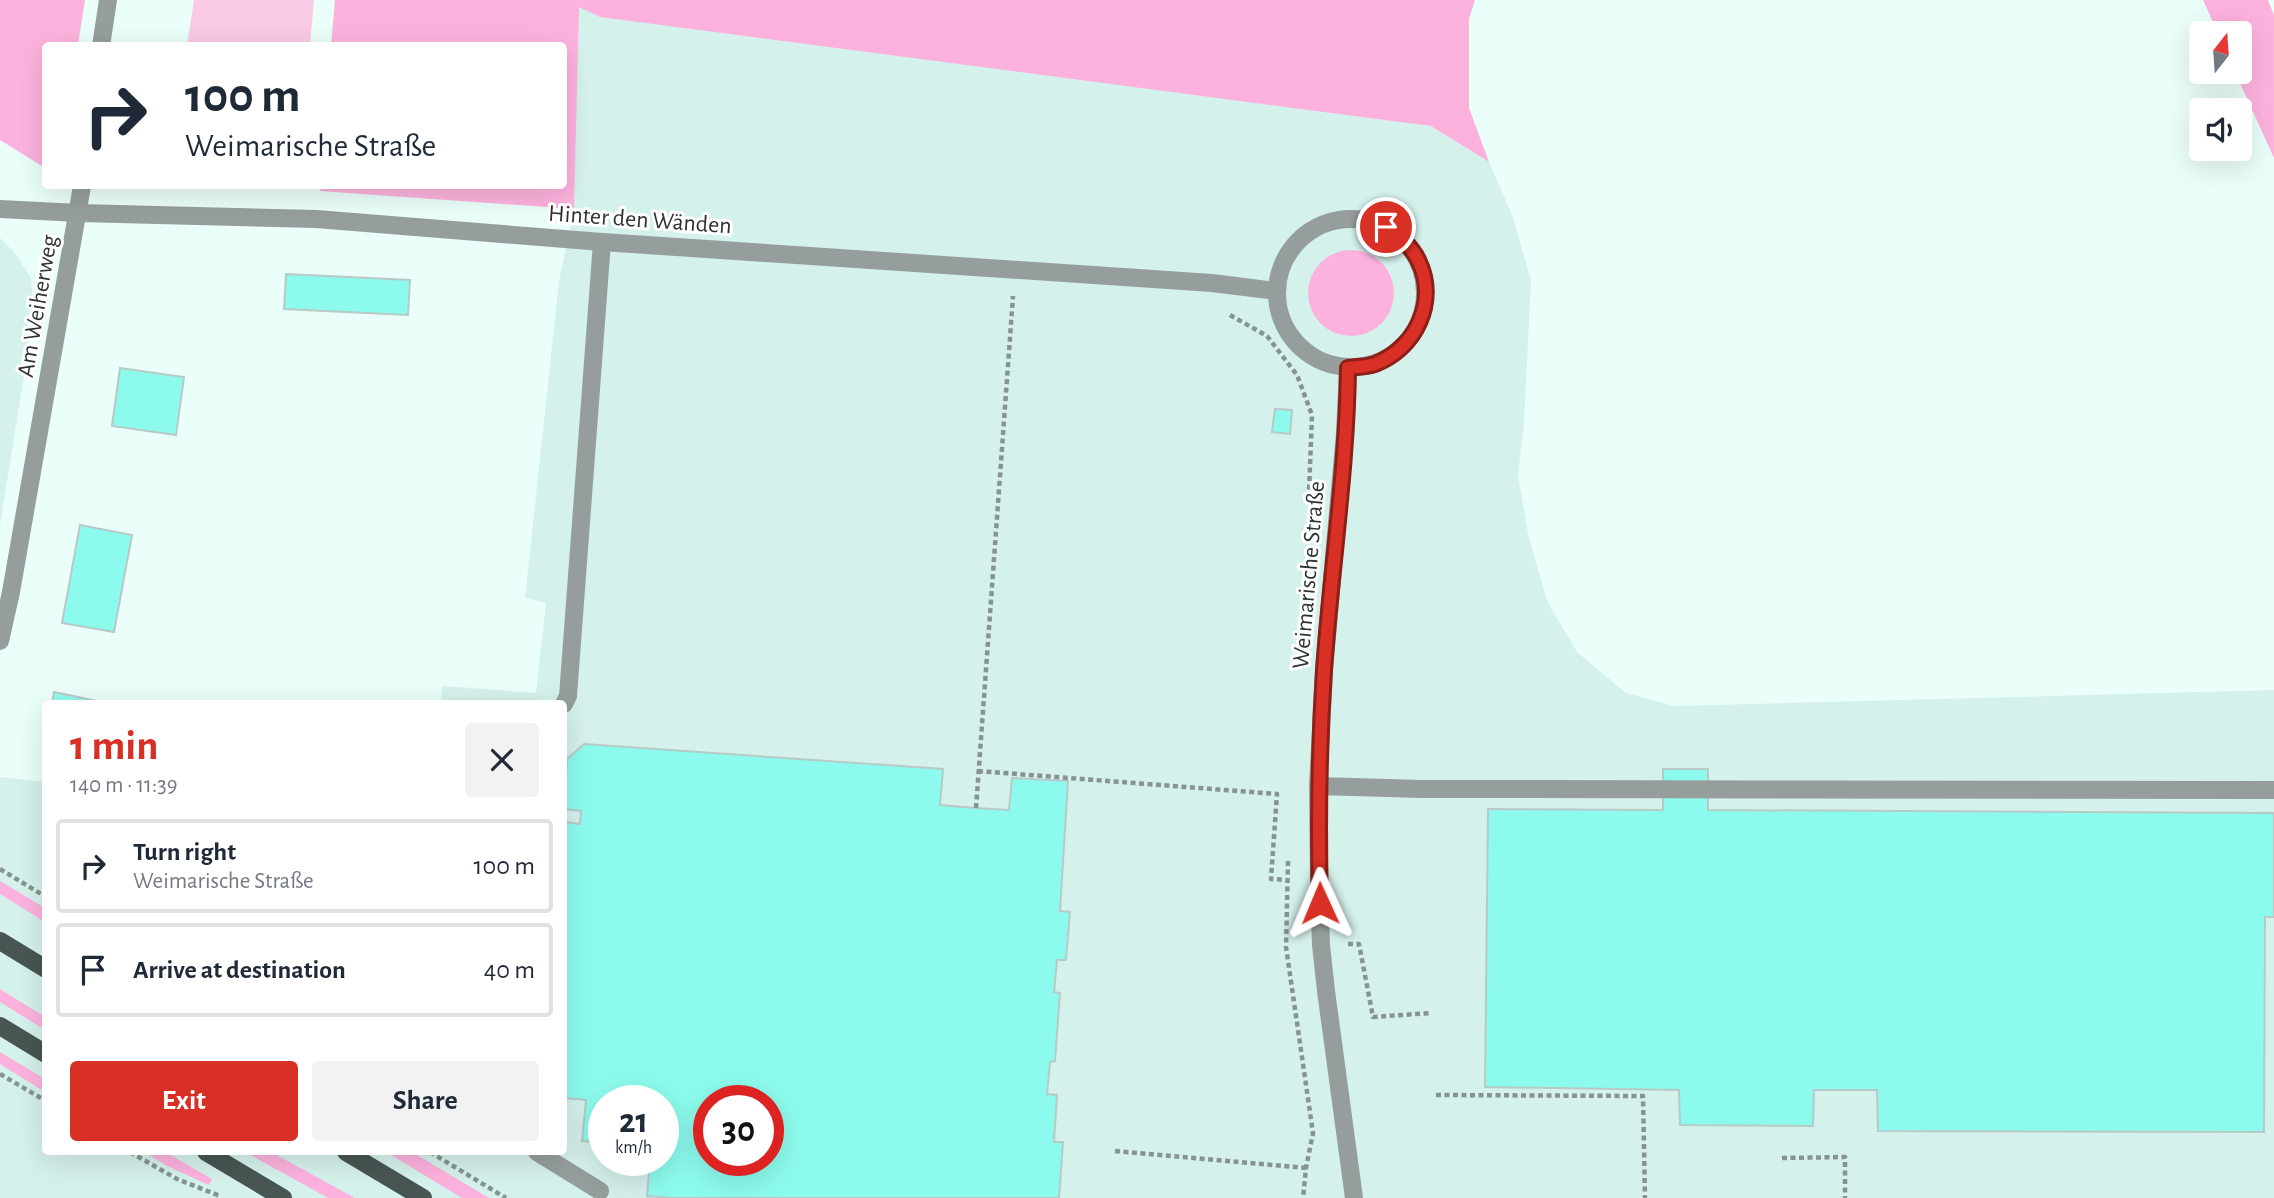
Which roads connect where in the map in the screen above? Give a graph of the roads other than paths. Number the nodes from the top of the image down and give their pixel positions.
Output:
1 (108, 0) edge
2 (102, 42) edge
3 (82, 189) edge
4 (0, 209) edge
5 (78, 214) junction
6 (602, 242) junction
7 (1276, 290) junction
8 (1348, 368) junction
9 (5, 588) edge
10 (0, 641) edge
11 (566, 700) edge
12 (1318, 786) junction
13 (2274, 790) edge
14 (0, 941) edge
15 (42, 967) edge
16 (0, 1026) edge
17 (42, 1052) edge
18 (211, 1155) edge
19 (351, 1155) edge
20 (542, 1155) edge
21 (600, 1191) dead end
22 (283, 1198) edge
23 (423, 1198) edge
24 (1354, 1198) edge

1 - 2 street
3 - 5 street, Am Weiherweg
4 - 5 street, Hinter den Wänden
5 - 6 street, Hinter den Wänden
5 - 9 street, Am Weiherweg
6 - 7 street, Hinter den Wänden
6 - 11 street
7 - 8 street
7 - 8 street
8 - 12 street, Weimarische Straße
9 - 10 street, Am Weiherweg
12 - 13 street
12 - 24 street, Weimarische Straße
14 - 15 main road
16 - 17 main road
18 - 22 main road
19 - 23 main road
20 - 21 street

